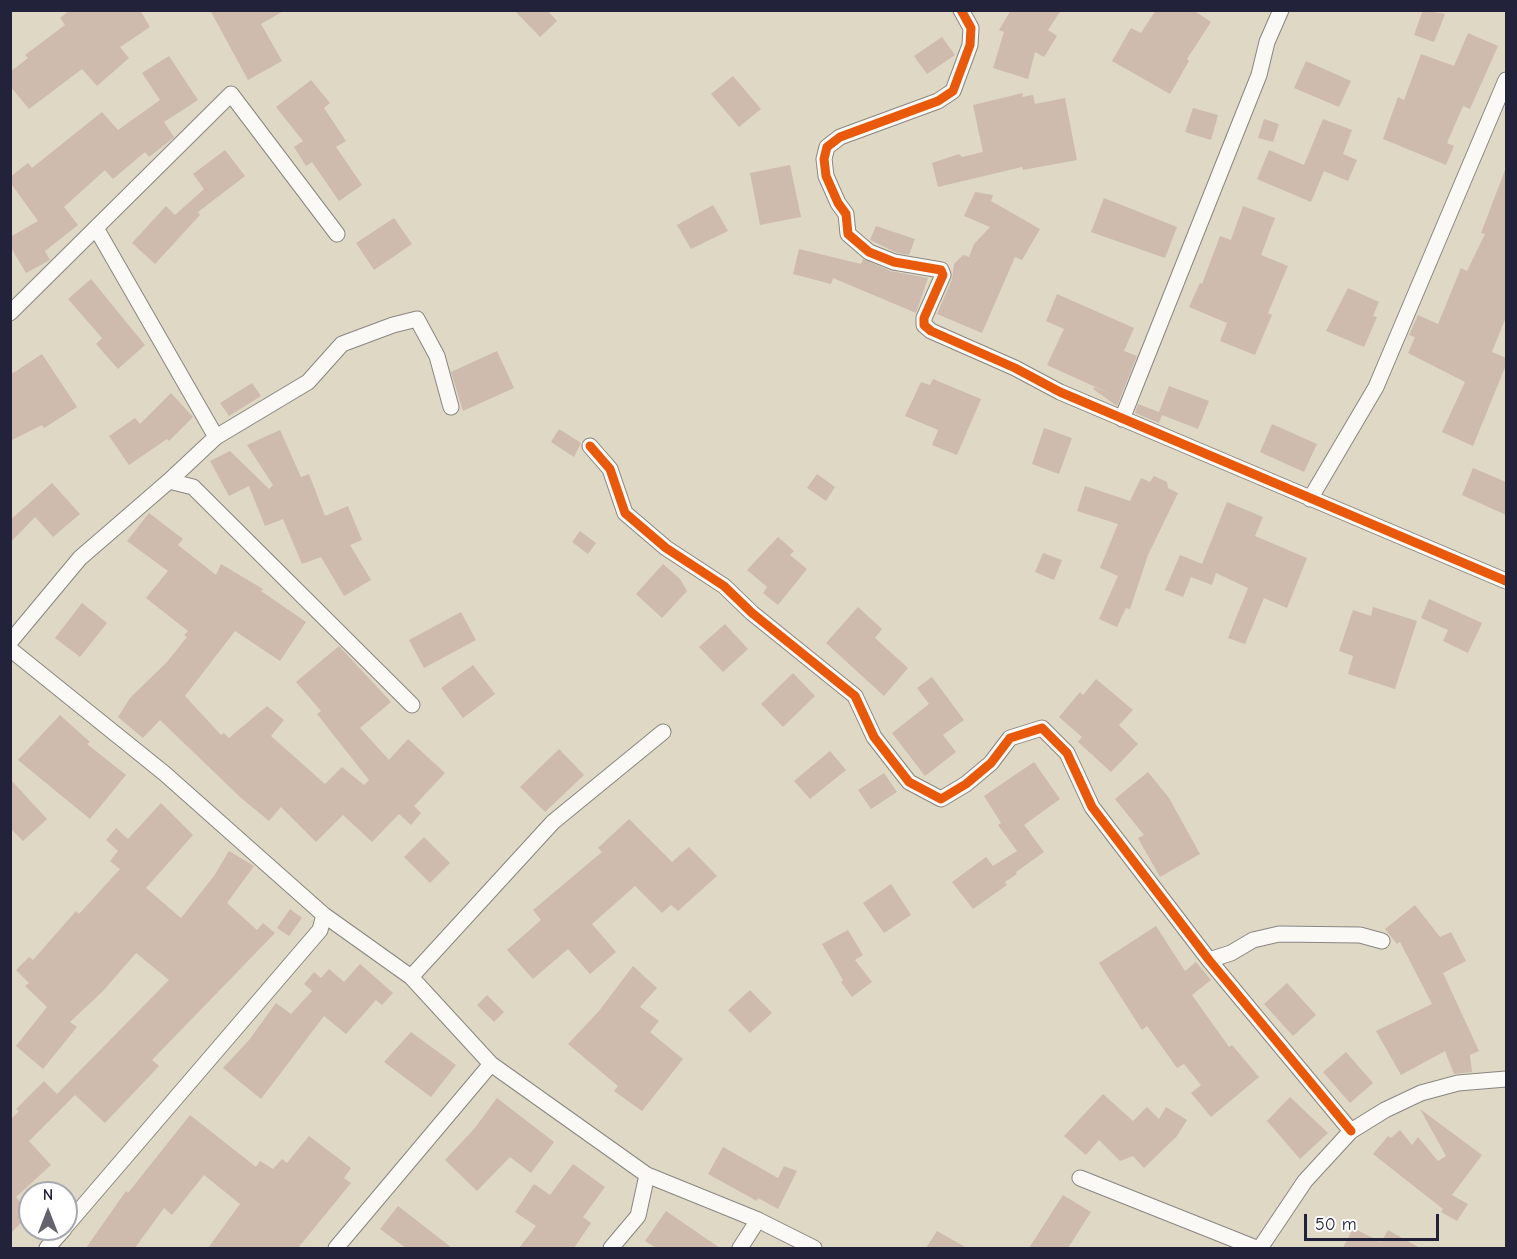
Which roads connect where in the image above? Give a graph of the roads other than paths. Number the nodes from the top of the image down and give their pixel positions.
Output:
1 (963, 11) edge
2 (1276, 12) edge
3 (1506, 80) edge
4 (96, 228) junction
5 (337, 234) dead end
6 (10, 313) edge
7 (451, 407) dead end
8 (1122, 419) junction
9 (216, 437) junction
10 (590, 446) dead end
11 (170, 482) junction
12 (1310, 499) junction
13 (1506, 580) edge
14 (10, 642) edge
15 (10, 650) edge
16 (412, 705) dead end
17 (663, 732) dead end
18 (324, 915) junction
19 (1382, 941) dead end
20 (1209, 960) junction
21 (411, 977) junction
22 (491, 1064) junction
23 (1506, 1079) edge
24 (1351, 1131) junction
25 (647, 1175) junction
26 (1080, 1178) dead end
27 (78, 1213) edge
28 (758, 1220) junction
29 (336, 1248) edge
30 (611, 1248) edge
31 (740, 1248) edge
32 (814, 1248) edge
33 (1258, 1248) edge

1 - 8 street
2 - 8 street
3 - 12 street
4 - 5 street
4 - 6 street
4 - 9 street
7 - 9 street
8 - 12 street
9 - 11 street
10 - 20 street
11 - 14 street
11 - 16 street
12 - 13 street
15 - 18 street
17 - 21 street
18 - 21 street
18 - 27 street
19 - 20 street
20 - 24 street
21 - 22 street
22 - 25 street
22 - 29 street
23 - 24 street
24 - 33 street
25 - 28 street
25 - 30 street
26 - 33 street
28 - 31 street
28 - 32 street

